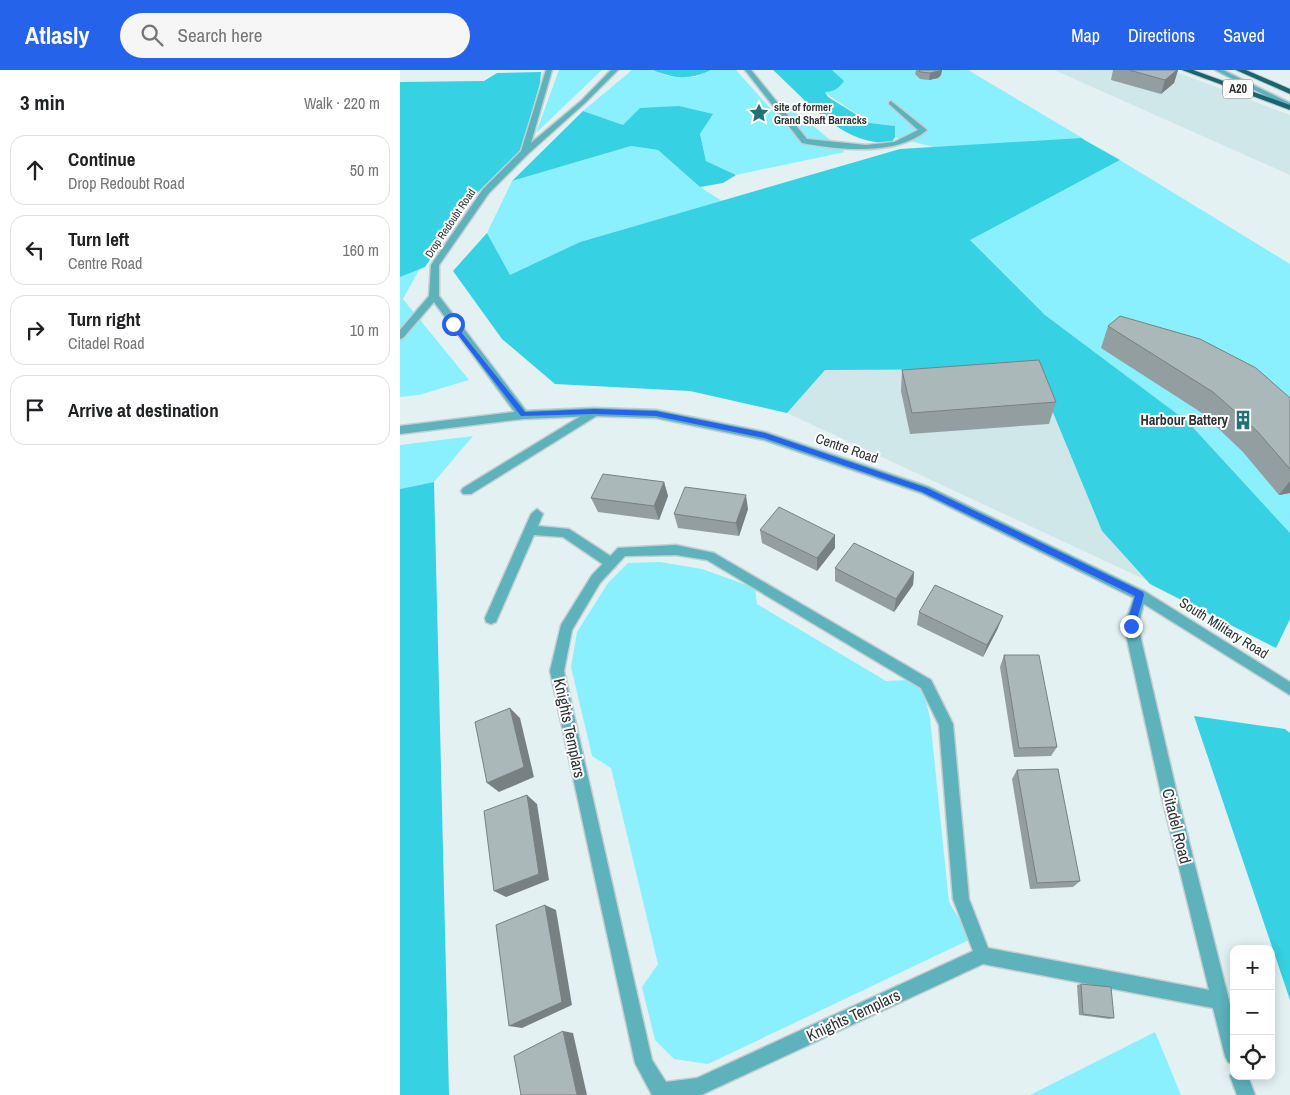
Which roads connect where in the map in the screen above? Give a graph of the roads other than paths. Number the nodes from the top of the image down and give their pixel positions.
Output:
1 (549, 70) edge
2 (615, 70) edge
3 (748, 70) edge
4 (1186, 70) edge
5 (1218, 70) edge
6 (1240, 70) edge
7 (1290, 92) edge
8 (891, 103) dead end
9 (1290, 107) edge
10 (525, 152) junction
11 (434, 296) junction
12 (400, 336) edge
13 (594, 412) junction
14 (523, 414) junction
15 (400, 430) edge
16 (467, 491) dead end
17 (537, 514) dead end
18 (530, 530) junction
19 (611, 562) junction
20 (1140, 595) junction
21 (491, 618) dead end
22 (1290, 689) edge
23 (983, 954) junction
24 (1220, 1001) junction
25 (1230, 1040) edge
26 (1240, 1080) edge
27 (1246, 1095) edge

1 - 10 street, Drop Redoubt Road
2 - 10 street, Drop Redoubt Road
3 - 8 street
4 - 9 highway, A20
5 - 9 street
6 - 7 highway, A20
10 - 11 street, Drop Redoubt Road
11 - 12 street
11 - 14 street
13 - 14 street, Centre Road
13 - 16 street
13 - 20 street, Centre Road
14 - 15 street, Centre Road
17 - 18 street
18 - 19 street
18 - 21 street
19 - 23 street, Knights Templars
19 - 23 street, Knights Templars
20 - 22 street, South Military Road
20 - 24 street, Citadel Road
23 - 24 street
24 - 25 street, Citadel Road
26 - 27 street

